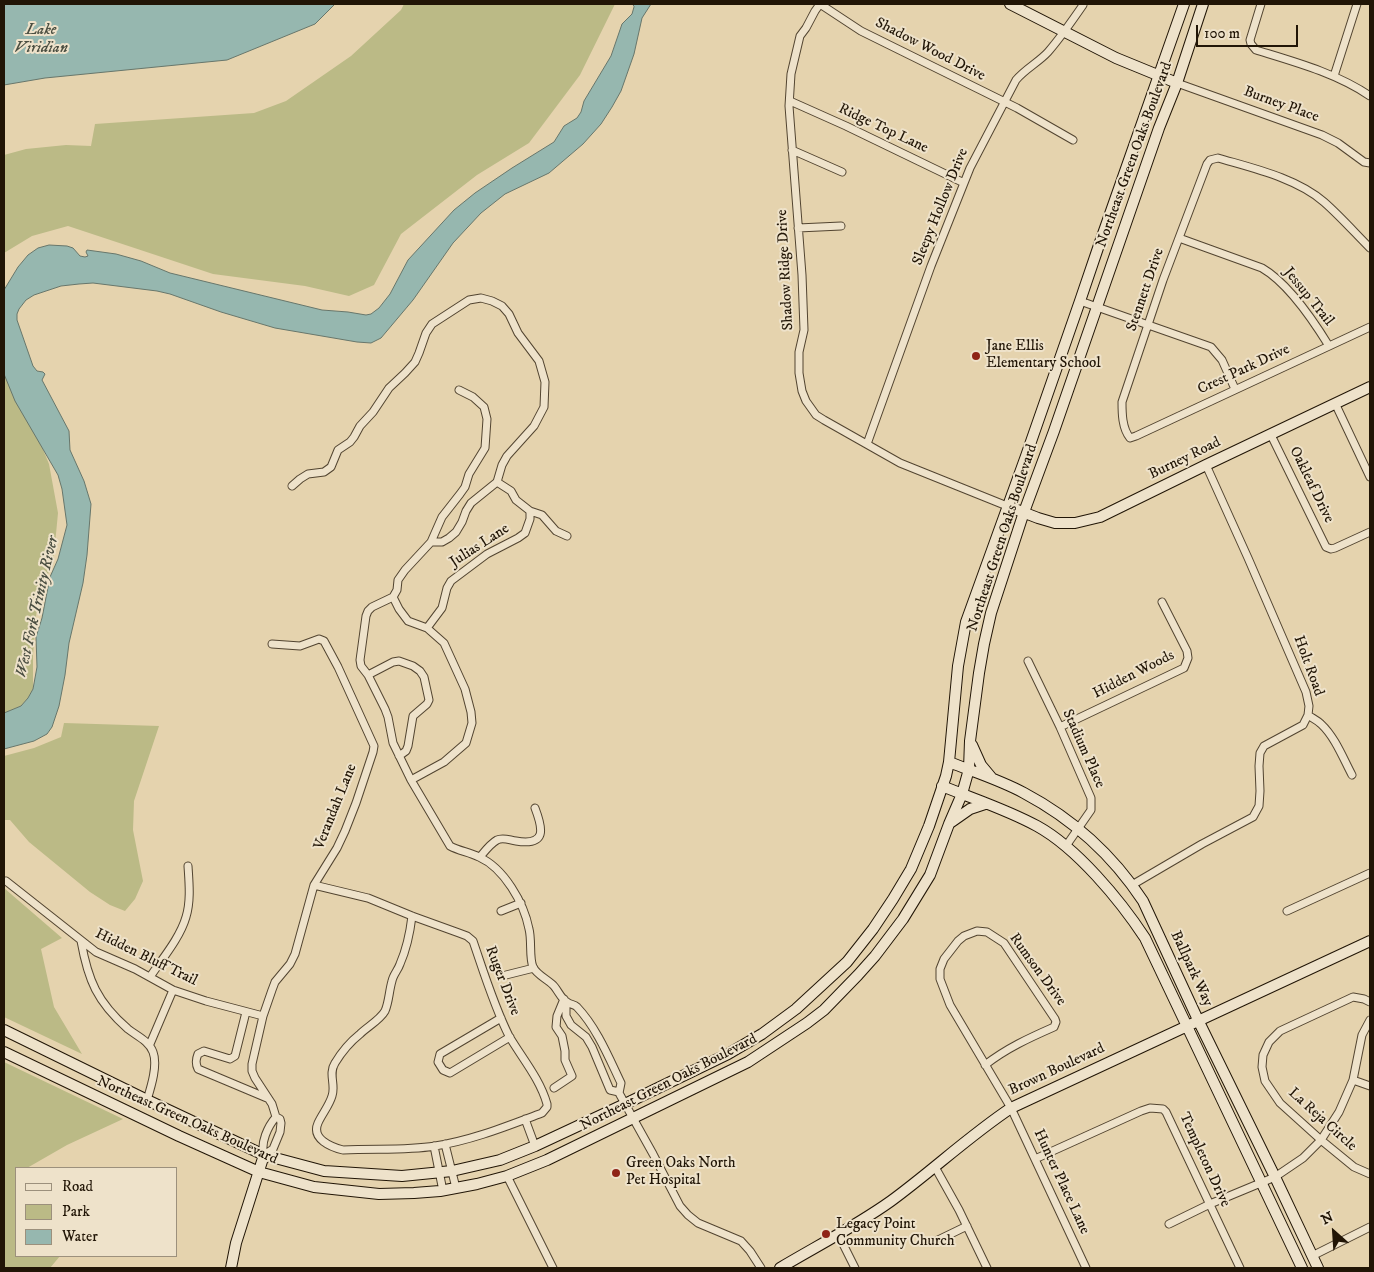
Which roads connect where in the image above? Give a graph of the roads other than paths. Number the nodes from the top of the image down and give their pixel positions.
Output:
1 (820, 4) edge
2 (1010, 4) edge
3 (1184, 4) edge
4 (1203, 4) edge
5 (1261, 4) edge
6 (1357, 4) edge
7 (1084, 5) edge
8 (1065, 32) junction
9 (1158, 76) junction
10 (1334, 76) junction
11 (1177, 83) junction
12 (1370, 96) edge
13 (790, 101) junction
14 (1003, 102) junction
15 (1073, 140) dead end
16 (792, 150) junction
17 (1370, 164) edge
18 (842, 172) dead end
19 (964, 183) junction
20 (841, 226) dead end
21 (798, 228) junction
22 (1179, 238) junction
23 (1370, 248) edge
24 (1080, 301) junction
25 (1098, 307) junction
26 (1148, 325) junction
27 (1370, 327) edge
28 (1329, 346) junction
29 (1370, 388) edge
30 (1235, 389) junction
31 (459, 390) dead end
32 (1336, 403) junction
33 (1271, 435) junction
34 (1130, 438) joint
35 (867, 444) junction
36 (1206, 465) junction
37 (1370, 477) edge
38 (497, 482) junction
39 (292, 486) dead end
40 (1007, 506) junction
41 (530, 511) junction
42 (1024, 512) junction
43 (1370, 532) edge
44 (567, 536) dead end
45 (431, 542) junction
46 (393, 597) junction
47 (1162, 602) dead end
48 (427, 628) junction
49 (272, 644) dead end
50 (1028, 661) dead end
51 (368, 675) junction
52 (1308, 715) junction
53 (1060, 727) junction
54 (970, 741) junction
55 (399, 756) junction
56 (949, 762) junction
57 (969, 769) junction
58 (1352, 775) dead end
59 (994, 779) junction
60 (411, 780) junction
61 (942, 786) junction
62 (962, 794) junction
63 (985, 804) junction
64 (535, 808) dead end
65 (949, 824) junction
66 (1078, 828) junction
67 (1066, 846) junction
68 (480, 857) junction
69 (188, 866) dead end
70 (1370, 873) edge
71 (6, 881) dead end
72 (314, 885) junction
73 (1132, 885) junction
74 (521, 903) junction
75 (501, 910) dead end
76 (1286, 911) dead end
77 (412, 916) junction
78 (971, 933) joint
79 (81, 941) junction
80 (1370, 941) edge
81 (534, 968) junction
82 (506, 975) dead end
83 (150, 977) junction
84 (173, 990) junction
85 (565, 1000) junction
86 (1370, 1002) edge
87 (246, 1012) junction
88 (263, 1016) junction
89 (500, 1018) junction
90 (1370, 1020) edge
91 (1198, 1022) junction
92 (1187, 1027) junction
93 (4, 1030) edge
94 (510, 1037) junction
95 (150, 1044) junction
96 (4, 1052) edge
97 (985, 1065) junction
98 (1353, 1080) junction
99 (1370, 1086) edge
100 (554, 1088) dead end
101 (619, 1092) junction
102 (267, 1098) junction
103 (147, 1100) junction
104 (625, 1104) junction
105 (1011, 1108) junction
106 (276, 1117) junction
107 (633, 1119) junction
108 (525, 1120) junction
109 (1320, 1140) junction
110 (445, 1144) junction
111 (434, 1146) junction
112 (535, 1146) junction
113 (264, 1155) junction
114 (1035, 1159) junction
115 (935, 1167) junction
116 (452, 1171) junction
117 (259, 1172) junction
118 (439, 1172) junction
119 (1370, 1174) edge
120 (507, 1176) junction
121 (1275, 1177) junction
122 (1260, 1183) junction
123 (456, 1188) junction
124 (443, 1191) junction
125 (1210, 1204) junction
126 (1168, 1224) dead end
127 (967, 1226) junction
128 (1370, 1227) edge
129 (838, 1234) junction
130 (936, 1240) dead end
131 (1312, 1256) junction
132 (231, 1268) edge
133 (553, 1268) edge
134 (761, 1268) edge
135 (780, 1268) edge
136 (855, 1268) edge
137 (987, 1268) edge
138 (1086, 1268) edge
139 (1240, 1268) edge
140 (1302, 1268) edge
141 (1318, 1268) edge

1 - 13 street, Shadow Ridge Drive
1 - 14 street, Shadow Wood Drive
2 - 8 main road
3 - 9 main road, Northeast Green Oaks Boulevard
4 - 11 main road, Northeast Green Oaks Boulevard
5 - 10 street
6 - 10 street
7 - 8 street, Sleepy Hollow Drive
8 - 9 main road
8 - 14 street, Sleepy Hollow Drive
9 - 11 main road
9 - 24 main road, Northeast Green Oaks Boulevard
10 - 12 street
11 - 17 street, Burney Place
11 - 25 main road, Northeast Green Oaks Boulevard
13 - 16 street, Shadow Ridge Drive
13 - 19 street, Ridge Top Lane
14 - 15 street, Shadow Wood Drive
14 - 19 street, Sleepy Hollow Drive
16 - 18 street
16 - 21 street, Shadow Ridge Drive
19 - 35 street, Sleepy Hollow Drive
20 - 21 street
21 - 35 street, Shadow Ridge Drive
22 - 23 street, Stennett Drive
22 - 26 street, Stennett Drive
22 - 28 street, Jessup Trail
24 - 25 street
24 - 40 main road, Northeast Green Oaks Boulevard
25 - 26 street
25 - 42 main road, Northeast Green Oaks Boulevard
26 - 30 street
26 - 34 street, Stennett Drive
27 - 28 street, Crest Park Drive
28 - 30 street, Crest Park Drive
29 - 32 main road, Burney Road
30 - 34 street, Crest Park Drive
31 - 45 street
32 - 33 main road, Burney Road
32 - 37 street
33 - 36 main road, Burney Road
33 - 43 street, Oakleaf Drive
35 - 40 street, Shadow Ridge Drive
36 - 42 main road, Burney Road
36 - 52 street, Holt Road
38 - 39 street
38 - 41 street
38 - 45 street
40 - 42 main road, Burney Road
40 - 56 main road, Northeast Green Oaks Boulevard
41 - 44 street
41 - 48 street, Julias Lane
42 - 54 main road, Northeast Green Oaks Boulevard
45 - 46 street
46 - 48 street
46 - 51 street
47 - 53 street, Hidden Woods
48 - 60 street
49 - 72 street, Verandah Lane
50 - 53 street, Stadium Place
51 - 55 street
51 - 55 street
52 - 58 street
52 - 73 street, Holt Road
53 - 66 street, Stadium Place
54 - 57 main road, Northeast Green Oaks Boulevard
54 - 59 main road
55 - 60 street
56 - 57 main road, Ballpark Way
56 - 61 main road, Northeast Green Oaks Boulevard
57 - 59 main road, Ballpark Way
57 - 62 main road, Northeast Green Oaks Boulevard
59 - 66 main road, Ballpark Way
60 - 68 street
61 - 62 main road, Ballpark Way
61 - 104 main road, Northeast Green Oaks Boulevard
62 - 63 main road, Ballpark Way
62 - 65 main road, Northeast Green Oaks Boulevard
63 - 65 main road
63 - 67 main road, Ballpark Way
64 - 68 street
65 - 107 main road, Northeast Green Oaks Boulevard
66 - 67 street, Stadium Place
66 - 73 main road, Ballpark Way
67 - 92 main road, Ballpark Way
68 - 74 street
69 - 83 street
70 - 76 street
71 - 79 street, Hidden Bluff Trail
72 - 77 street, Ruger Drive
72 - 88 street, Verandah Lane
73 - 91 main road, Ballpark Way
74 - 75 street
74 - 81 street
77 - 89 street, Ruger Drive
77 - 111 street
78 - 97 street, Hunter Place Lane
78 - 97 street, Rumson Drive
79 - 83 street, Hidden Bluff Trail
79 - 95 street
80 - 91 main road, Brown Boulevard
81 - 82 street
81 - 85 street
83 - 84 street, Hidden Bluff Trail
84 - 87 street, Hidden Bluff Trail
84 - 95 street
85 - 100 street
85 - 101 street
85 - 101 street
86 - 109 street, La Reja Circle
87 - 88 street, Hidden Bluff Trail
87 - 102 street
88 - 102 street, Verandah Lane
89 - 94 street, Ruger Drive
89 - 94 street
90 - 98 street
91 - 92 main road, Brown Boulevard
91 - 121 main road, Ballpark Way
92 - 105 main road, Brown Boulevard
92 - 122 main road, Ballpark Way
93 - 103 main road, Northeast Green Oaks Boulevard
94 - 108 street, Ruger Drive
95 - 103 street
96 - 117 main road, Northeast Green Oaks Boulevard
97 - 105 street, Hunter Place Lane
98 - 99 street
98 - 109 street
101 - 104 street
102 - 106 street, Verandah Lane
103 - 113 main road, Northeast Green Oaks Boulevard
104 - 107 street
104 - 112 main road, Northeast Green Oaks Boulevard
105 - 114 street, Hunter Place Lane
105 - 115 main road, Brown Boulevard
106 - 113 street
106 - 113 street, Verandah Lane
107 - 120 main road, Northeast Green Oaks Boulevard
107 - 134 street
108 - 110 street
108 - 112 street
109 - 119 street, La Reja Circle
109 - 121 street
110 - 111 street
110 - 116 street
111 - 118 street
112 - 116 main road, Northeast Green Oaks Boulevard
113 - 117 main road
113 - 118 main road, Northeast Green Oaks Boulevard
114 - 125 street, Templeton Drive
114 - 138 street, Hunter Place Lane
115 - 127 street
115 - 129 main road, Brown Boulevard
116 - 118 main road, Northeast Green Oaks Boulevard
116 - 123 street
117 - 124 main road, Northeast Green Oaks Boulevard
117 - 132 main road
118 - 124 street
120 - 123 main road, Northeast Green Oaks Boulevard
120 - 133 street
121 - 122 street
121 - 131 main road, Ballpark Way
122 - 125 street
122 - 140 main road, Ballpark Way
123 - 124 main road, Northeast Green Oaks Boulevard
125 - 126 street
125 - 139 street, Templeton Drive
127 - 130 street
127 - 137 street
128 - 131 street
129 - 135 main road, Brown Boulevard
129 - 136 street
131 - 141 main road, Ballpark Way

